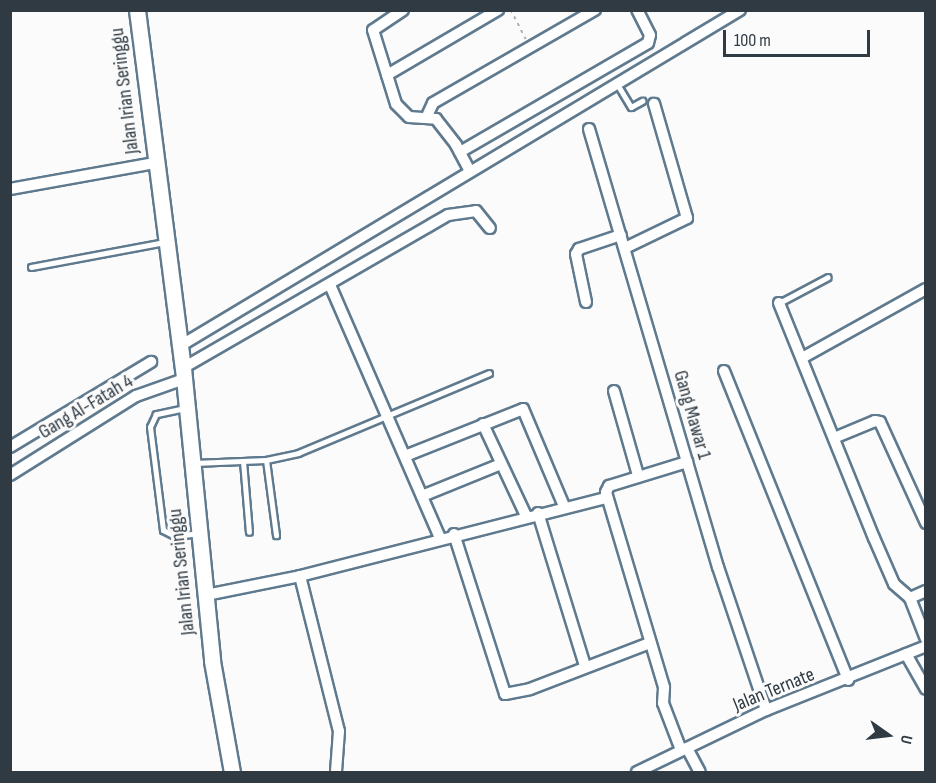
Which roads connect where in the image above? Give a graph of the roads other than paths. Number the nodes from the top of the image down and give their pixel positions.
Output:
1 (137, 10) edge
2 (403, 10) edge
3 (498, 10) edge
4 (595, 10) edge
5 (637, 10) edge
6 (740, 10) edge
7 (387, 75) junction
8 (618, 85) junction
9 (642, 101) dead end
10 (543, 104) junction
11 (654, 104) dead end
12 (427, 116) junction
13 (553, 122) junction
14 (589, 129) dead end
15 (460, 152) junction
16 (155, 163) junction
17 (470, 171) junction
18 (10, 189) edge
19 (490, 228) dead end
20 (621, 235) junction
21 (166, 242) junction
22 (625, 248) junction
23 (31, 267) dead end
24 (828, 277) dead end
25 (330, 285) junction
26 (926, 290) edge
27 (586, 302) dead end
28 (779, 303) joint
29 (802, 358) junction
30 (151, 362) dead end
31 (182, 363) junction
32 (724, 371) dead end
33 (489, 373) dead end
34 (614, 391) dead end
35 (187, 407) junction
36 (389, 416) junction
37 (483, 424) junction
38 (834, 438) junction
39 (10, 447) edge
40 (405, 456) junction
41 (266, 460) junction
42 (243, 461) junction
43 (687, 462) junction
44 (193, 463) junction
45 (501, 464) junction
46 (10, 475) edge
47 (638, 475) junction
48 (422, 496) junction
49 (607, 498) junction
50 (564, 506) junction
51 (538, 513) junction
52 (526, 516) junction
53 (926, 523) edge
54 (249, 532) dead end
55 (200, 533) junction
56 (454, 534) junction
57 (276, 535) dead end
58 (440, 538) junction
59 (300, 576) junction
60 (926, 591) edge
61 (206, 595) junction
62 (910, 598) junction
63 (926, 639) edge
64 (650, 643) junction
65 (926, 646) edge
66 (906, 654) junction
67 (585, 666) junction
68 (848, 680) junction
69 (926, 689) edge
70 (766, 710) junction
71 (684, 749) junction
72 (232, 772) edge
73 (336, 772) edge
74 (638, 772) edge
75 (700, 772) edge

1 - 16 street, Jalan Irian Seringgu
2 - 7 street
3 - 7 street
4 - 12 street
5 - 10 street
6 - 8 street
7 - 12 street
8 - 9 lane
8 - 13 street
10 - 13 street
10 - 15 street
11 - 22 street
12 - 15 street
13 - 17 street
14 - 20 street, Gang Mawar 1
15 - 17 street
16 - 18 street
16 - 21 street, Jalan Irian Seringgu
17 - 31 street
19 - 25 street
20 - 22 street, Gang Mawar 1
20 - 27 street
21 - 23 lane
21 - 31 street, Jalan Irian Seringgu
22 - 43 street, Gang Mawar 1
24 - 28 lane
25 - 31 street
25 - 36 street
26 - 29 street
28 - 29 street
29 - 38 street
30 - 39 street
31 - 35 street, Jalan Irian Seringgu
31 - 46 street, Gang Al-Fatah 4
32 - 68 street
33 - 36 lane
34 - 47 street
35 - 44 street, Jalan Irian Seringgu
35 - 55 lane
36 - 40 street
36 - 41 lane
37 - 40 street
37 - 45 street
37 - 50 street
38 - 53 street
38 - 62 street
40 - 48 street
41 - 42 lane
41 - 57 lane
42 - 44 lane
42 - 54 lane
43 - 47 street
43 - 70 street, Gang Mawar 1
44 - 55 street, Jalan Irian Seringgu
45 - 48 street
45 - 52 street
47 - 49 street
48 - 58 street
49 - 50 street
49 - 64 street
50 - 51 street
51 - 52 street
51 - 67 street
52 - 56 street
55 - 61 street, Jalan Irian Seringgu
56 - 58 street
56 - 67 street
58 - 59 street
59 - 61 street
59 - 73 street
60 - 62 street
61 - 72 street, Jalan Irian Seringgu
62 - 63 street
64 - 67 street
64 - 71 street
65 - 66 street, Jalan Ternate
66 - 68 street, Jalan Ternate
66 - 69 street
68 - 70 street, Jalan Ternate
70 - 71 street, Jalan Ternate
71 - 74 street, Jalan Ternate
71 - 75 street

